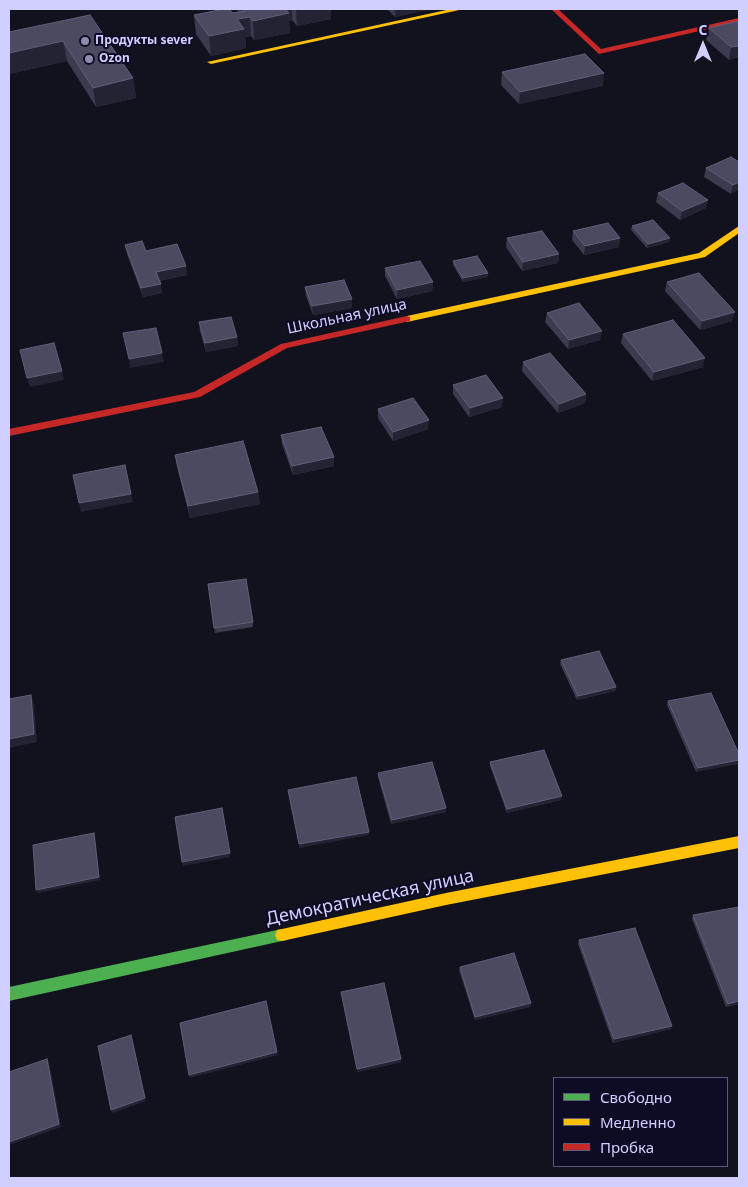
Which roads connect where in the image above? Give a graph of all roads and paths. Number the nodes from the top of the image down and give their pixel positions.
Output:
1 (460, 9) edge
2 (554, 9) edge
3 (739, 20) edge
4 (211, 62) edge
5 (739, 229) edge
6 (9, 433) edge
7 (739, 842) edge
8 (9, 994) edge

1 - 4 street
2 - 3 street
5 - 6 street, Школьная улица
7 - 8 street, Демократическая улица

